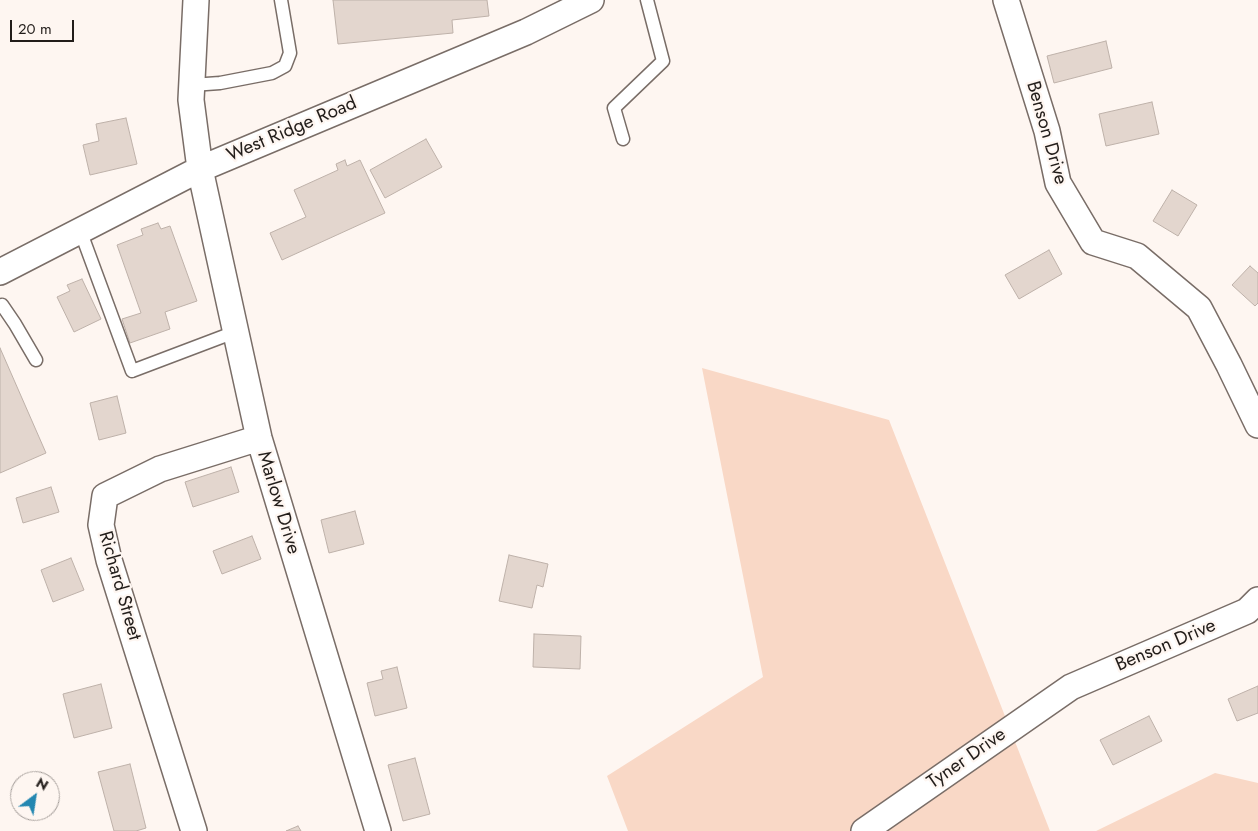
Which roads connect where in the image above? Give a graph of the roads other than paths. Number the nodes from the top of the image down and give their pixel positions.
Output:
1 (196, 0) edge
2 (281, 0) edge
3 (591, 0) edge
4 (648, 0) edge
5 (1006, 0) edge
6 (192, 85) junction
7 (623, 138) dead end
8 (200, 169) junction
9 (80, 230) junction
10 (0, 272) edge
11 (1, 303) edge
12 (235, 332) junction
13 (36, 360) dead end
14 (1258, 425) edge
15 (258, 438) junction
16 (1258, 600) edge
17 (1071, 687) joint
18 (194, 831) edge
19 (378, 831) edge
20 (864, 831) edge

1 - 6 street, Marlow Drive
2 - 6 lane
3 - 8 street, West Ridge Road
4 - 7 lane
5 - 14 street, Benson Drive
6 - 8 street, Marlow Drive
8 - 9 street, West Ridge Road
8 - 12 street, Marlow Drive
9 - 10 street, West Ridge Road
9 - 12 lane
11 - 13 lane
12 - 15 street, Marlow Drive
15 - 18 street, Richard Street
15 - 19 street, Marlow Drive
16 - 17 street, Benson Drive
17 - 20 street, Tyner Drive

